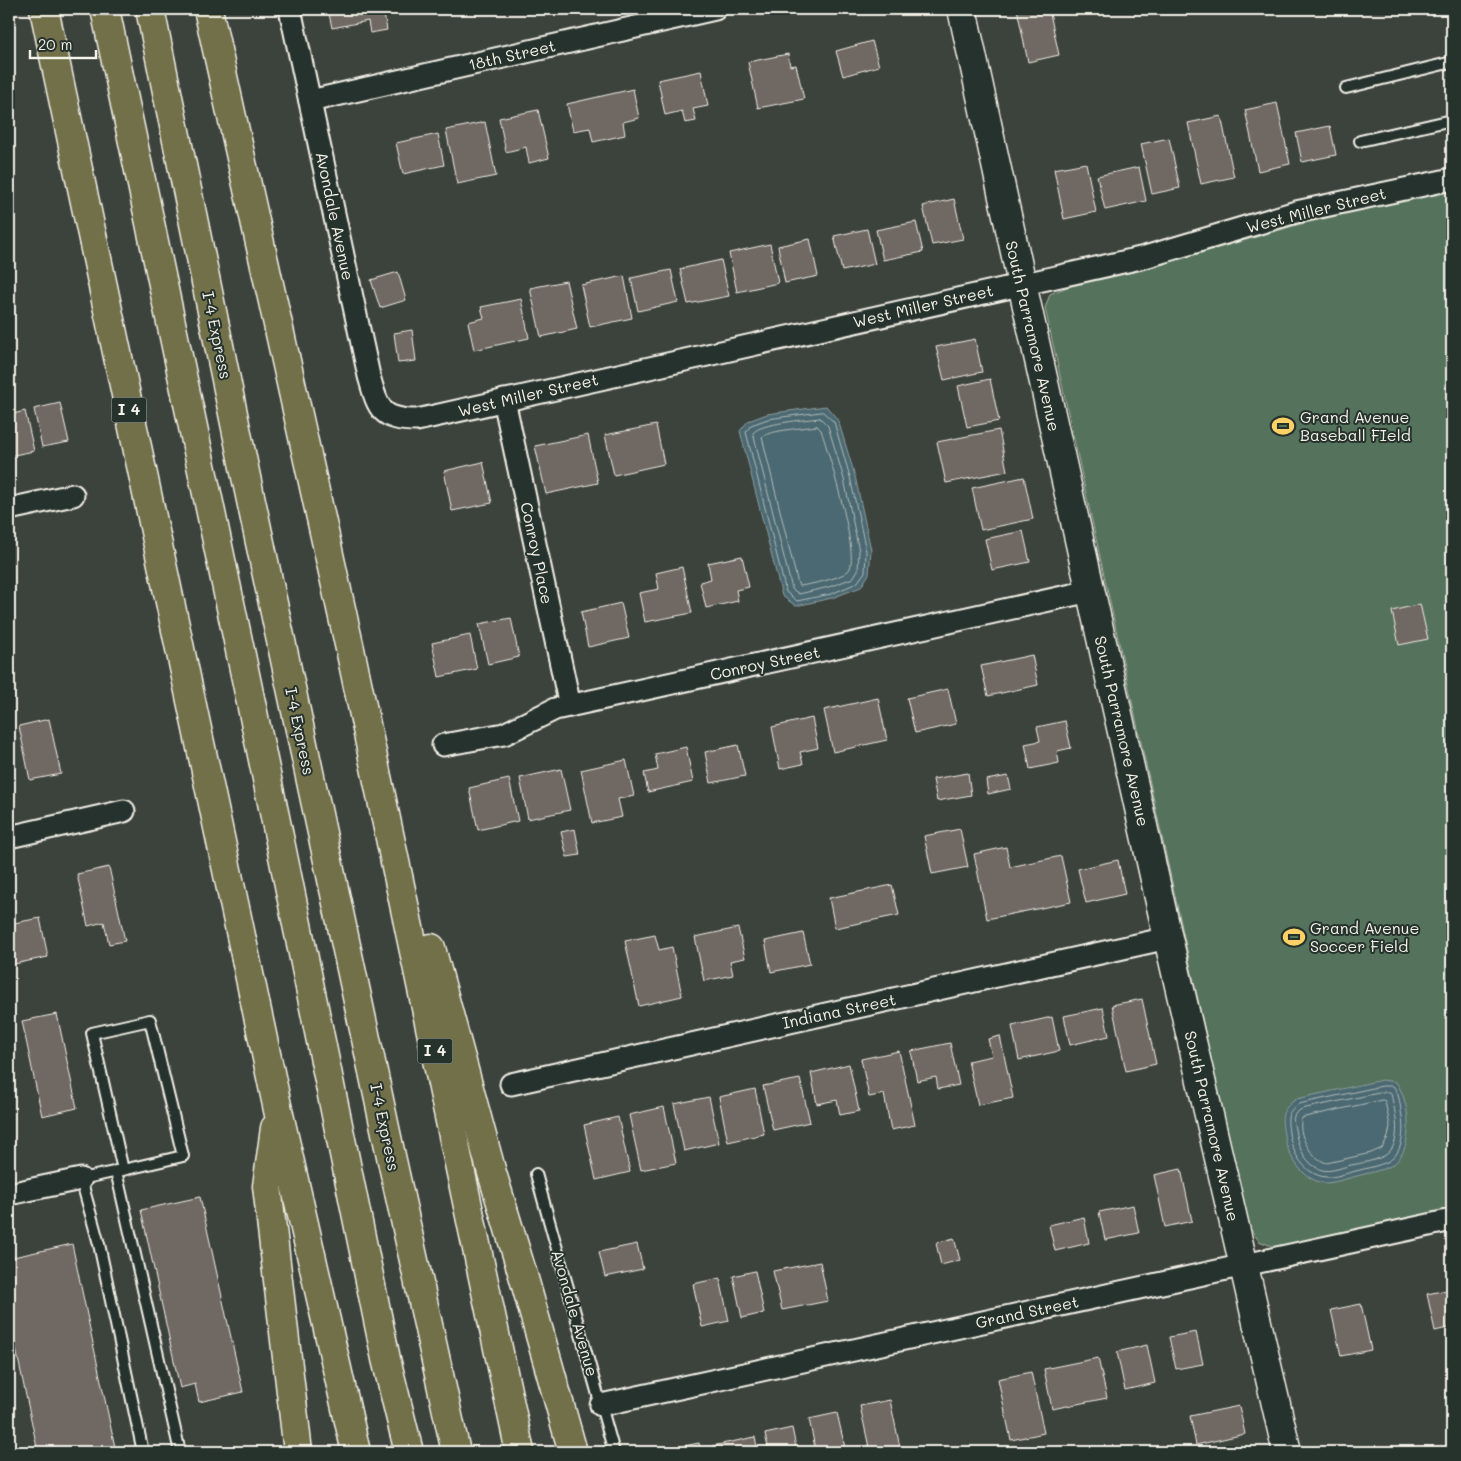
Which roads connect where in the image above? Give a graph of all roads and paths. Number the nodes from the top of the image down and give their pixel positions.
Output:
1 (44, 9) edge
2 (105, 9) edge
3 (150, 9) edge
4 (208, 9) edge
5 (290, 9) edge
6 (715, 9) edge
7 (962, 9) edge
8 (1452, 62) edge
9 (1346, 88) dead end
10 (310, 101) junction
11 (1452, 120) edge
12 (1360, 141) dead end
13 (1452, 179) edge
14 (1022, 284) junction
15 (504, 400) junction
16 (392, 417) joint
17 (73, 495) dead end
18 (9, 509) edge
19 (1090, 591) junction
20 (350, 649) junction
21 (570, 706) junction
22 (443, 745) dead end
23 (124, 811) dead end
24 (9, 837) edge
25 (1168, 938) junction
26 (511, 1084) dead end
27 (278, 1110) junction
28 (119, 1170) junction
29 (536, 1174) dead end
30 (82, 1179) junction
31 (9, 1194) edge
32 (1452, 1220) edge
33 (1245, 1265) junction
34 (386, 1359) junction
35 (601, 1405) junction
36 (143, 1452) edge
37 (180, 1452) edge
38 (298, 1452) edge
39 (356, 1452) edge
40 (398, 1452) edge
41 (409, 1452) edge
42 (456, 1452) edge
43 (520, 1452) edge
44 (573, 1452) edge
45 (614, 1452) edge
46 (1287, 1452) edge

1 - 27 highway, I 4
2 - 34 highway
3 - 42 highway, I-4 Express
4 - 20 highway, I 4
5 - 10 street, Avondale Avenue
6 - 10 street, 18th Street
7 - 14 street, South Parramore Avenue
8 - 9 lane
10 - 16 street, Avondale Avenue
11 - 12 lane
13 - 14 street, West Miller Street
14 - 15 street, West Miller Street
14 - 19 street, South Parramore Avenue
15 - 16 street, West Miller Street
15 - 21 street, Conroy Place
17 - 18 street
19 - 21 street, Conroy Street
19 - 25 street, South Parramore Avenue
20 - 43 highway, I 4
20 - 44 highway
21 - 22 street, Conroy Street
23 - 24 street
25 - 26 street, Indiana Street
25 - 33 street, South Parramore Avenue
27 - 38 highway
27 - 39 highway, I 4
28 - 28 lane
28 - 30 lane
28 - 37 lane
29 - 35 lane, Avondale Avenue
30 - 31 street
30 - 36 lane
32 - 33 street, Grand Street
33 - 35 street, Grand Street
33 - 46 street, South Parramore Avenue
34 - 40 highway
34 - 41 highway
35 - 45 lane, Avondale Avenue

